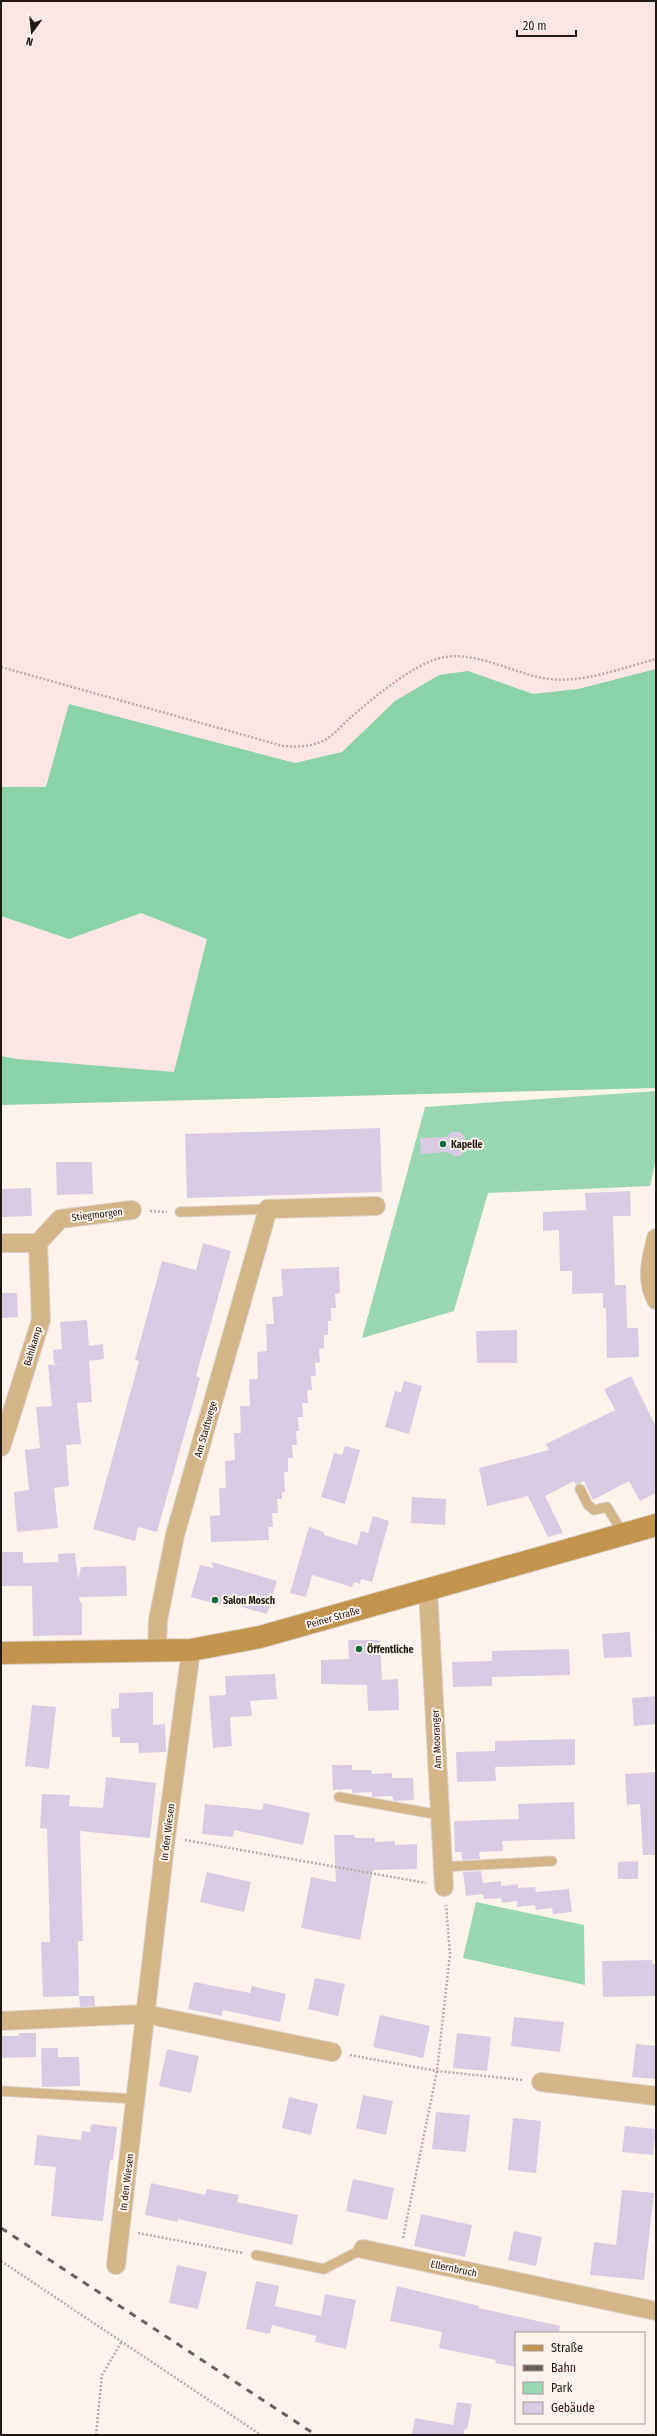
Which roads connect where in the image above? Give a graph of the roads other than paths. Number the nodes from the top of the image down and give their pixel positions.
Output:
1 (376, 1206) dead end
2 (268, 1209) junction
3 (132, 1210) road end
4 (180, 1212) road end
5 (656, 1238) edge
6 (38, 1242) junction
7 (1, 1243) edge
8 (656, 1300) edge
9 (1, 1447) edge
10 (580, 1489) dead end
11 (656, 1525) edge
12 (624, 1535) junction
13 (428, 1590) junction
14 (191, 1650) junction
15 (158, 1652) junction
16 (1, 1653) edge
17 (338, 1797) dead end
18 (440, 1816) junction
19 (552, 1861) dead end
20 (443, 1867) junction
21 (444, 1887) road end
22 (145, 2014) junction
23 (1, 2021) edge
24 (332, 2052) road end
25 (541, 2082) road end
26 (1, 2091) edge
27 (656, 2096) edge
28 (136, 2099) junction
29 (363, 2249) joint
30 (256, 2255) road end
31 (116, 2265) dead end
32 (656, 2311) edge

1 - 2 street
2 - 4 lane
2 - 15 street, Am Stadtwege
3 - 6 street, Stiegmorgen
5 - 8 street
6 - 7 street
6 - 9 street, Bahlkamp
10 - 12 lane
11 - 12 main road, Peiner Straße
12 - 13 main road, Peiner Straße
13 - 14 main road, Peiner Straße
13 - 18 street, Am Mooranger
14 - 15 main road, Peiner Straße
14 - 22 street, In den Wiesen
15 - 16 main road, Peiner Straße
17 - 18 lane
18 - 20 street, Am Mooranger
19 - 20 lane
20 - 21 street, Am Mooranger
22 - 23 street
22 - 24 street
22 - 28 street, In den Wiesen
25 - 27 street
26 - 28 lane
28 - 31 street, In den Wiesen
29 - 30 lane, Ellernbruch
29 - 32 street, Ellernbruch

